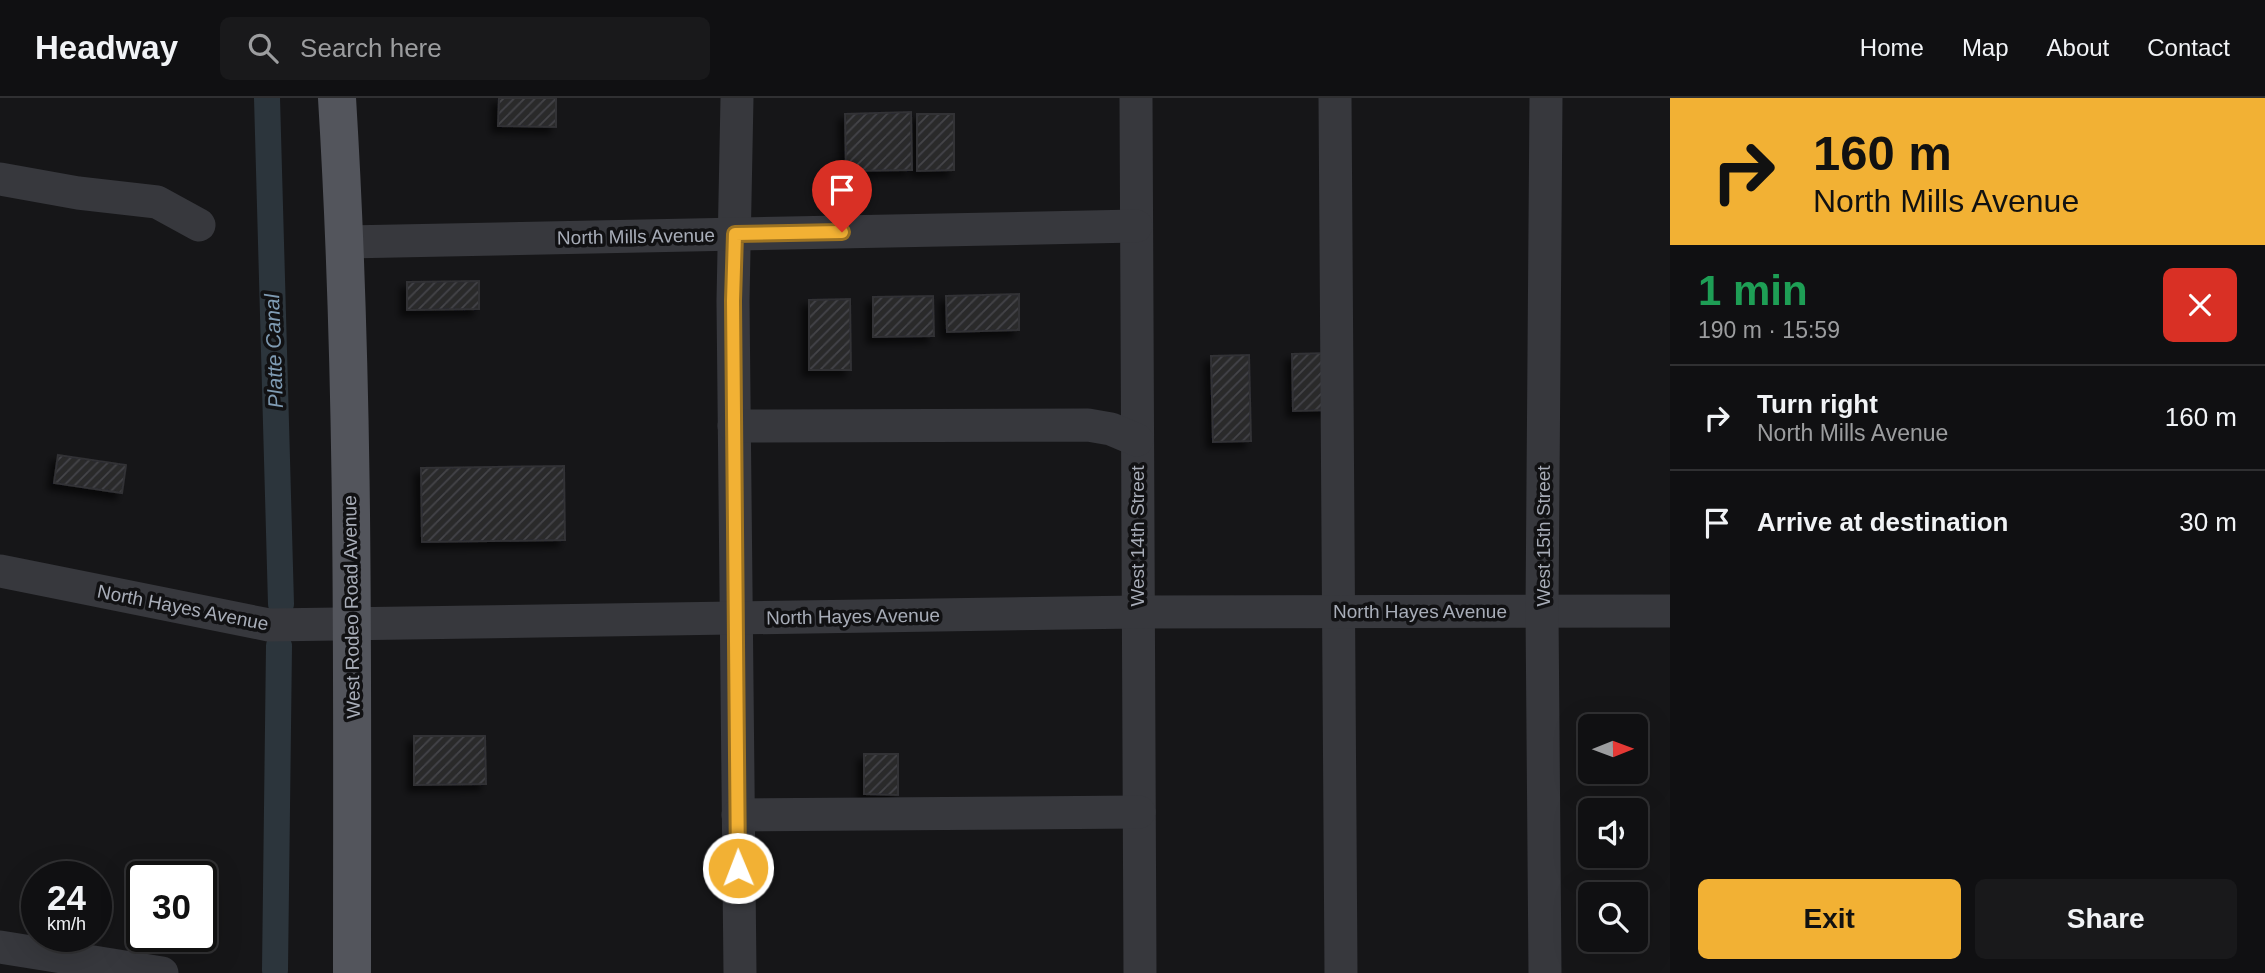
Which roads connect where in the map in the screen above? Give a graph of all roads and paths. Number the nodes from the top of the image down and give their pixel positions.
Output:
1 (337, 98) edge
2 (354, 98) edge
3 (737, 98) edge
4 (1136, 98) edge
5 (1335, 98) edge
6 (1546, 98) edge
7 (0, 179) edge
8 (199, 225) dead end
9 (1136, 226) junction
10 (735, 234) junction
11 (346, 242) junction
12 (734, 426) junction
13 (1137, 440) junction
14 (0, 571) edge
15 (1542, 611) junction
16 (1670, 611) edge
17 (1138, 612) junction
18 (1340, 612) junction
19 (737, 617) junction
20 (351, 625) junction
21 (1139, 812) junction
22 (738, 815) junction
23 (0, 947) edge
24 (162, 973) edge
25 (352, 973) edge
26 (740, 973) edge
27 (1140, 973) edge
28 (1341, 973) edge
29 (1545, 973) edge

1 - 11 main road, West Rodeo Road Avenue
2 - 11 main road, West Rodeo Road Avenue
3 - 10 street
4 - 9 street, West 14th Street
5 - 18 street
6 - 15 street, West 15th Street
7 - 8 street
9 - 10 street, North Mills Avenue
9 - 13 street, West 14th Street
10 - 11 street, North Mills Avenue
10 - 12 street
11 - 20 main road, West Rodeo Road Avenue
12 - 13 street
12 - 19 street
13 - 17 street, West 14th Street
14 - 20 street, North Hayes Avenue
15 - 16 street, North Hayes Avenue
15 - 18 street, North Hayes Avenue
15 - 29 street, West 15th Street
17 - 18 street, North Hayes Avenue
17 - 19 street, North Hayes Avenue
17 - 21 street, West 14th Street
18 - 28 street
19 - 20 street, North Hayes Avenue
19 - 22 street
20 - 25 main road, West Rodeo Road Avenue
21 - 22 street
21 - 27 street, West 14th Street
22 - 26 street
23 - 24 street

